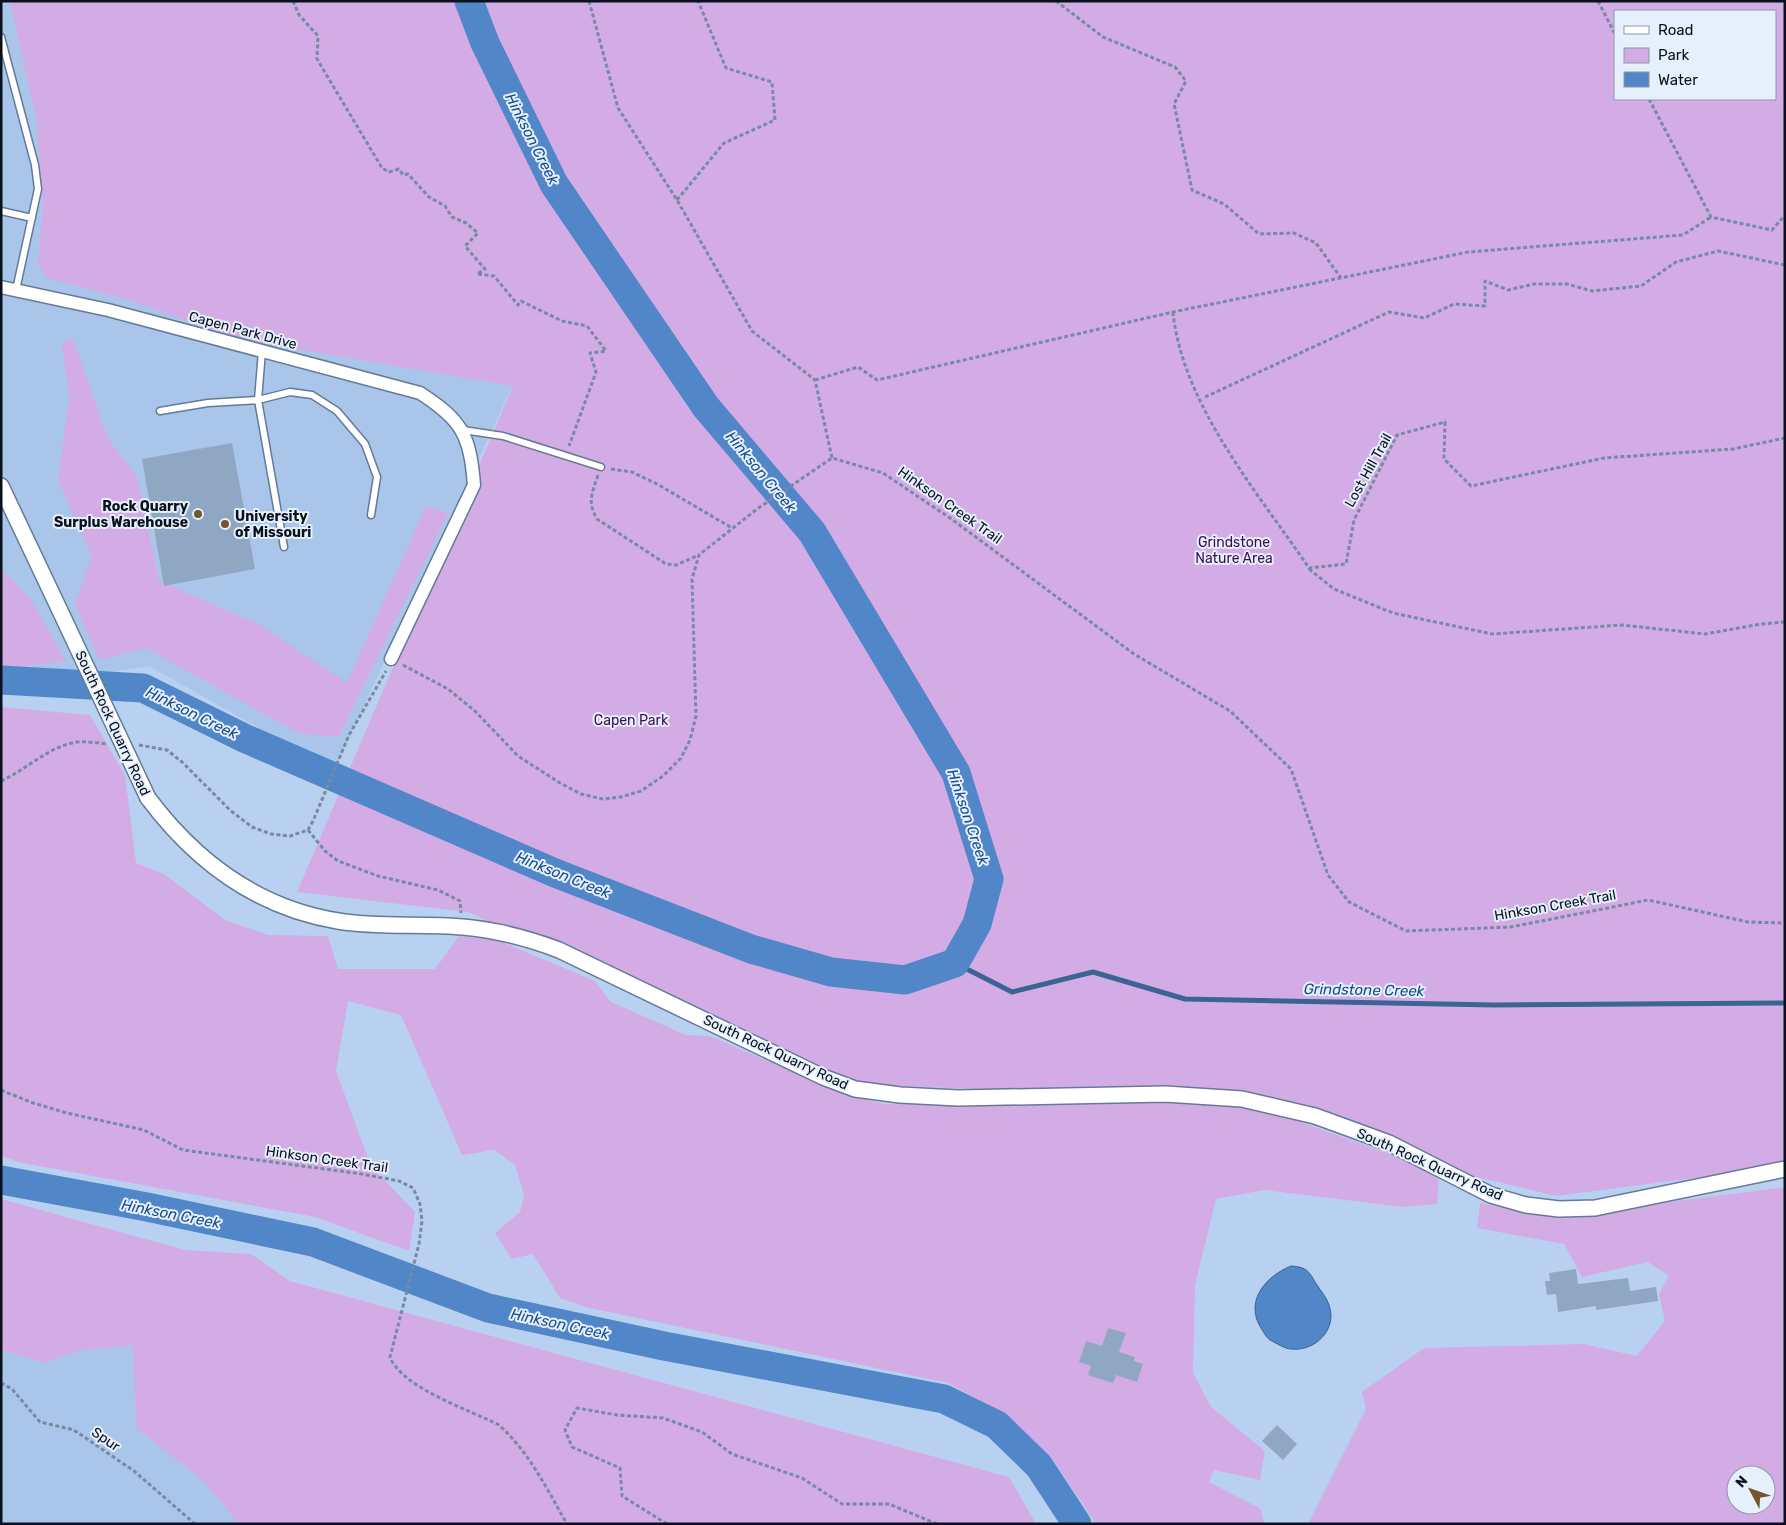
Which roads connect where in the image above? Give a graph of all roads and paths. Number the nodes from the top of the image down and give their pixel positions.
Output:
1 (293, 1) edge
2 (589, 1) edge
3 (698, 1) edge
4 (1056, 1) edge
5 (1598, 1) edge
6 (1614, 32) edge
7 (1, 37) edge
8 (1650, 100) edge
9 (676, 200) junction
10 (1, 210) edge
11 (1785, 215) edge
12 (1711, 217) junction
13 (32, 218) junction
14 (1785, 265) edge
15 (1341, 278) junction
16 (1, 287) edge
17 (16, 290) junction
18 (1173, 312) junction
19 (262, 351) junction
20 (815, 380) junction
21 (1205, 396) dead end
22 (258, 400) junction
23 (160, 411) dead end
24 (463, 430) junction
25 (1785, 438) edge
26 (566, 456) junction
27 (832, 458) junction
28 (601, 467) junction
29 (1, 486) edge
30 (371, 515) dead end
31 (732, 528) junction
32 (284, 547) dead end
33 (699, 555) junction
34 (1309, 568) junction
35 (1785, 622) edge
36 (391, 659) junction
37 (113, 744) dead end
38 (131, 745) dead end
39 (1, 781) edge
40 (308, 830) junction
41 (1785, 923) edge
42 (463, 926) junction
43 (1, 1090) edge
44 (1785, 1169) edge
45 (1, 1383) edge
46 (195, 1524) edge
47 (567, 1524) edge
48 (667, 1524) edge
49 (937, 1524) edge

1 - 26 path
2 - 9 path
3 - 9 path
4 - 15 path
5 - 6 path
7 - 13 lane
8 - 12 path
9 - 20 path
10 - 13 lane
11 - 12 path
12 - 15 path
13 - 17 lane
14 - 21 path
15 - 18 path
16 - 17 street, Capen Park Drive
17 - 19 street, Capen Park Drive
18 - 20 path
18 - 34 path
19 - 22 lane
19 - 24 street, Capen Park Drive
20 - 27 path
22 - 23 lane
22 - 30 lane
22 - 32 lane
24 - 26 lane
24 - 36 street
25 - 34 path, Lost Hill Trail
26 - 28 lane
27 - 31 path
27 - 41 path, Hinkson Creek Trail
28 - 31 path
28 - 33 path
29 - 42 street, South Rock Quarry Road, bridge
31 - 33 path
33 - 36 path
34 - 35 path
36 - 40 path
37 - 39 path
38 - 40 path
40 - 42 path
42 - 44 street, South Rock Quarry Road
43 - 47 path, Hinkson Creek Trail
45 - 46 path, Spur
48 - 49 path

